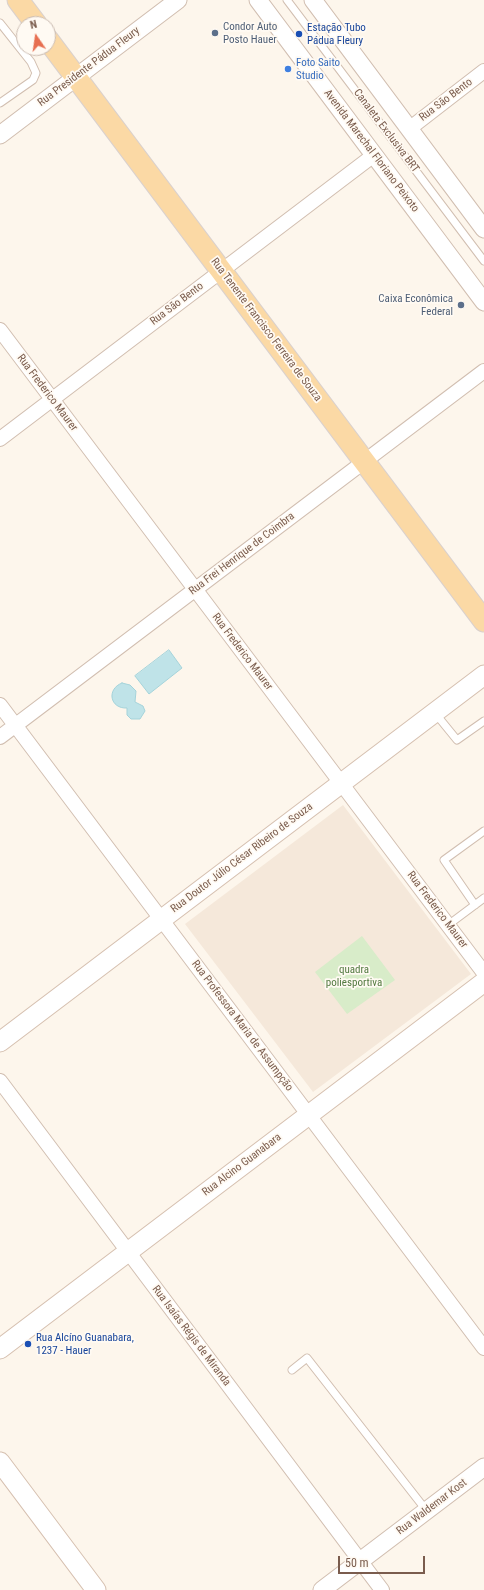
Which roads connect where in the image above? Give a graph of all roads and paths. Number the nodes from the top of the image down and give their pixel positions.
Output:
1 (18, 0) edge
2 (178, 0) edge
3 (258, 0) edge
4 (287, 0) edge
5 (313, 0) edge
6 (30, 16) edge
7 (0, 23) edge
8 (56, 51) edge
9 (484, 72) edge
10 (76, 77) junction
11 (0, 103) edge
12 (409, 129) junction
13 (0, 135) edge
14 (374, 155) junction
15 (484, 229) edge
16 (484, 261) edge
17 (221, 271) junction
18 (484, 302) edge
19 (0, 330) edge
20 (484, 371) edge
21 (52, 399) junction
22 (0, 439) edge
23 (365, 462) junction
24 (195, 590) junction
25 (484, 621) edge
26 (484, 675) edge
27 (0, 705) edge
28 (434, 713) junction
29 (484, 721) edge
30 (16, 726) junction
31 (0, 737) edge
32 (341, 783) junction
33 (484, 831) edge
34 (484, 898) edge
35 (475, 905) junction
36 (162, 919) junction
37 (448, 925) junction
38 (484, 973) edge
39 (484, 982) edge
40 (0, 1042) edge
41 (0, 1081) edge
42 (308, 1115) junction
43 (128, 1252) junction
44 (484, 1348) edge
45 (0, 1349) edge
46 (292, 1370) dead end
47 (0, 1462) edge
48 (484, 1467) edge
49 (426, 1510) junction
50 (360, 1561) junction
51 (96, 1590) edge
52 (322, 1590) edge
53 (382, 1590) edge

1 - 6 main road
2 - 10 street, Rua Presidente Pádua Fleury
3 - 14 street, Avenida Marechal Floriano Peixoto
4 - 16 lane, Canaleta Exclusiva BRT
5 - 12 street
7 - 11 lane
8 - 10 main road, Rua Tenente Francisco Ferreira de Souza
9 - 12 street, Rua São Bento
10 - 13 street, Rua Presidente Pádua Fleury
10 - 17 main road, Rua Tenente Francisco Ferreira de Souza
12 - 15 street
14 - 17 street, Rua São Bento
14 - 18 street, Avenida Marechal Floriano Peixoto
17 - 21 street, Rua São Bento
17 - 23 main road, Rua Tenente Francisco Ferreira de Souza
19 - 21 street, Rua Frederico Maurer
20 - 23 street, Rua Frei Henrique de Coimbra
21 - 22 street, Rua São Bento
21 - 24 street, Rua Frederico Maurer
23 - 24 street, Rua Frei Henrique de Coimbra
23 - 25 main road, Rua Tenente Francisco Ferreira de Souza
24 - 30 street, Rua Frei Henrique de Coimbra
24 - 32 street, Rua Frederico Maurer
26 - 28 main road, Rua Doutor Júlio César Ribeiro de Souza
27 - 30 street, Rua Professora Maria de Assumpção
28 - 29 lane
28 - 32 main road, Rua Doutor Júlio César Ribeiro de Souza
30 - 31 street, Rua Frei Henrique de Coimbra
30 - 36 street, Rua Professora Maria de Assumpção
32 - 36 main road, Rua Doutor Júlio César Ribeiro de Souza
32 - 37 street, Rua Frederico Maurer
33 - 35 lane
34 - 35 lane
35 - 37 lane
36 - 40 main road, Rua Doutor Júlio César Ribeiro de Souza
36 - 42 street, Rua Professora Maria de Assumpção
37 - 38 street, Rua Frederico Maurer
39 - 42 main road, Rua Alcino Guanabara
41 - 43 street, Rua Isaías Régis de Miranda
42 - 43 main road, Rua Alcino Guanabara
42 - 44 street, Rua Professora Maria de Assumpção
43 - 45 main road, Rua Alcino Guanabara
43 - 50 street, Rua Isaías Régis de Miranda
46 - 49 lane
47 - 51 main road
48 - 49 street, Rua Waldemar Kost
49 - 50 street, Rua Waldemar Kost
50 - 52 street, Rua Waldemar Kost
50 - 53 street, Rua Isaías Régis de Miranda

